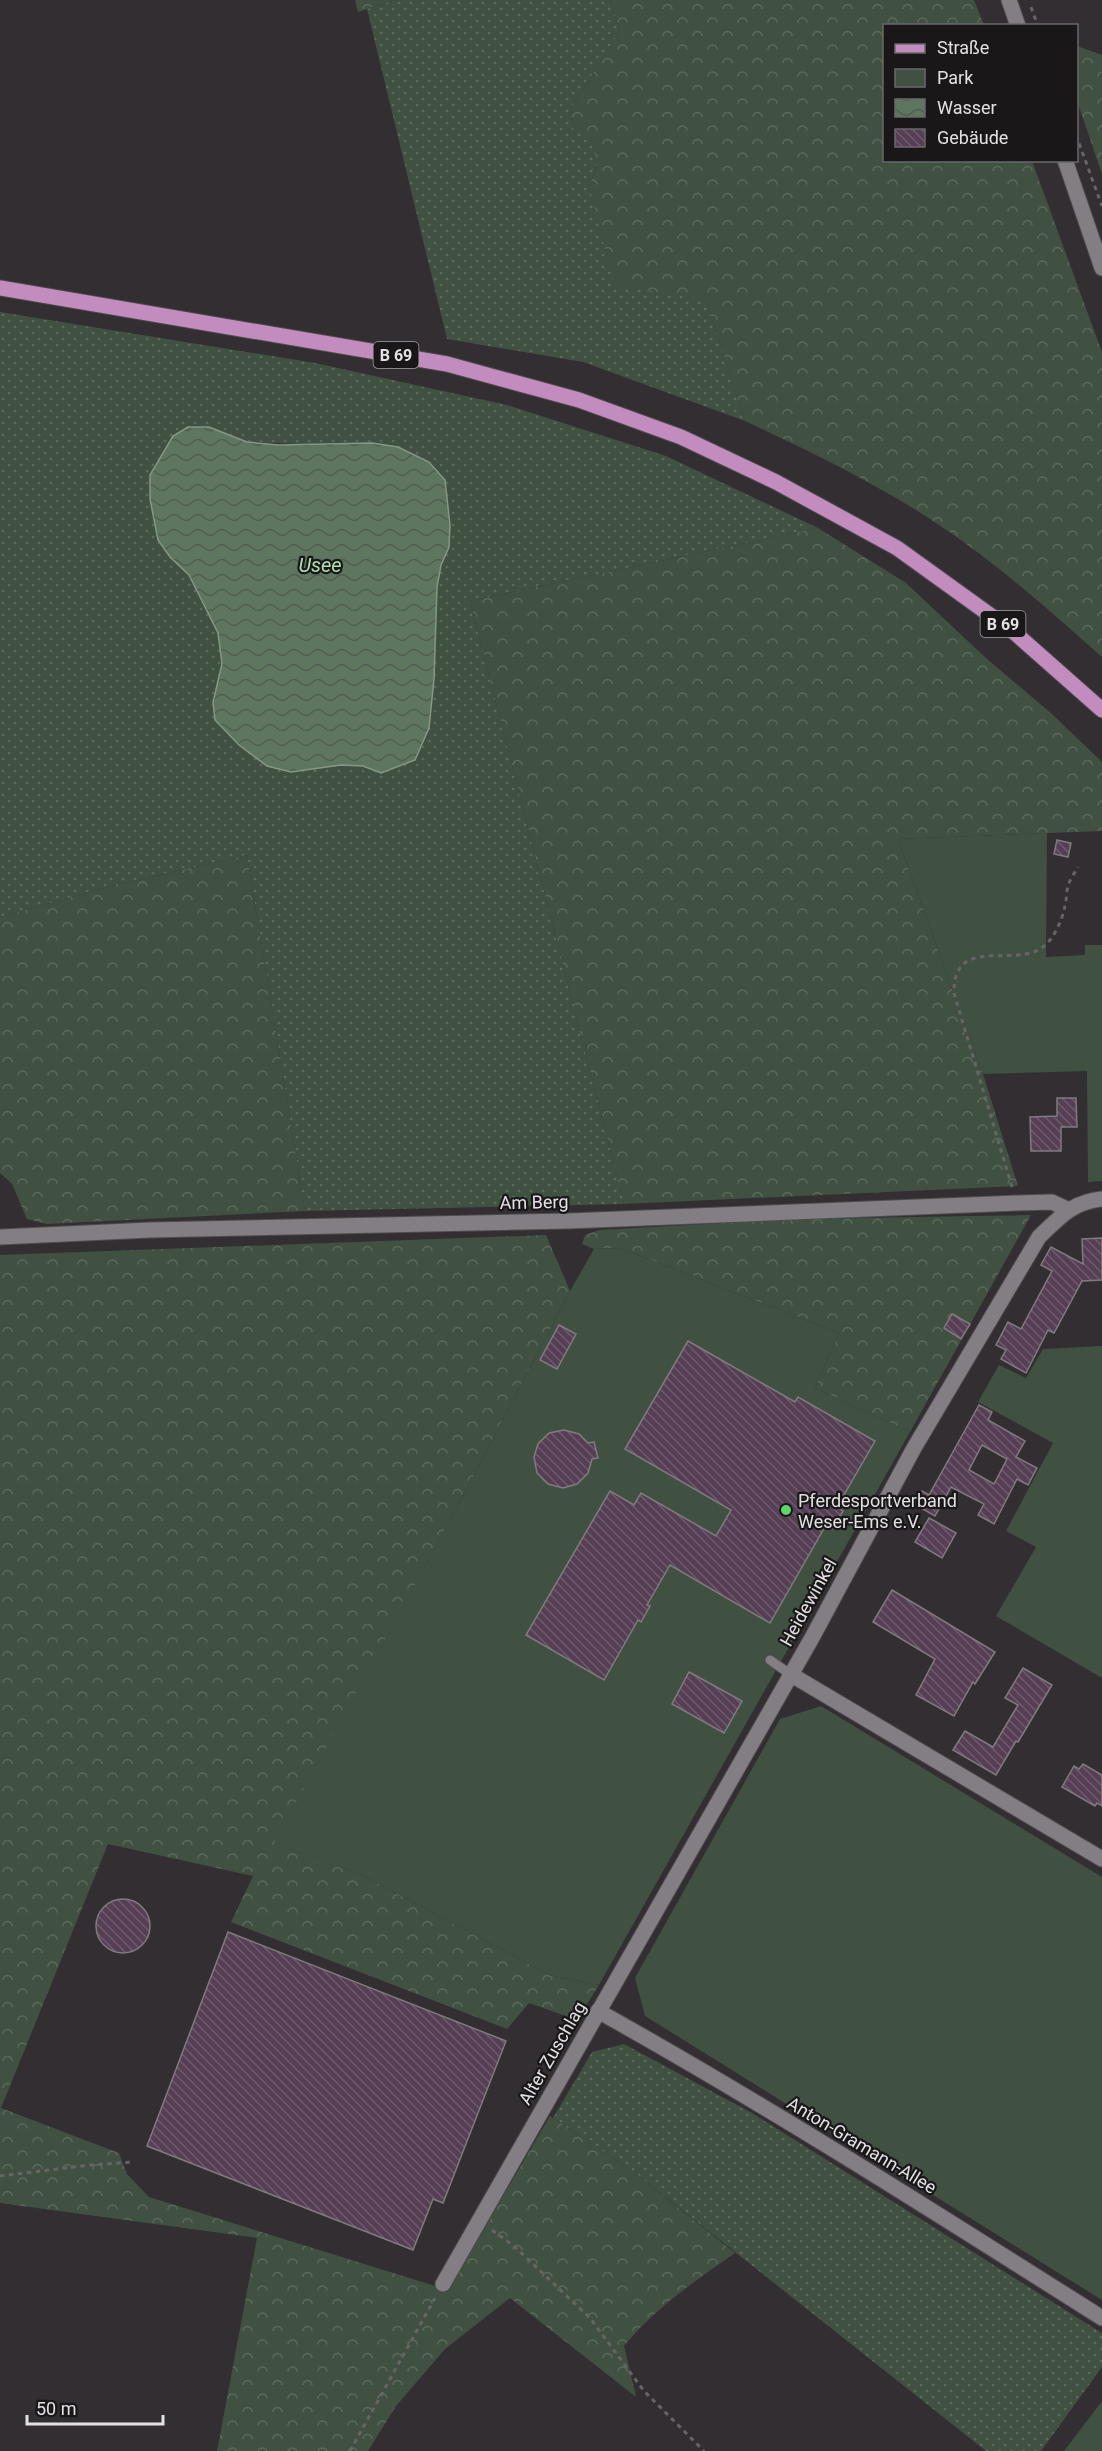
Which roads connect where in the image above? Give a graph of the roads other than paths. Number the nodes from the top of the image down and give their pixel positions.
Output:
1 (1009, 0) edge
2 (1017, 24) edge
3 (1066, 162) edge
4 (1102, 268) edge
5 (0, 288) edge
6 (1102, 710) edge
7 (1102, 1199) edge
8 (1067, 1209) junction
9 (0, 1237) edge
10 (770, 1660) dead end
11 (790, 1674) junction
12 (1102, 1859) edge
13 (598, 2011) junction
14 (443, 2284) road end
15 (1102, 2318) edge

1 - 2 street
3 - 4 street
5 - 6 main road, B 69
7 - 8 street, Heidewinkel
8 - 9 street, Am Berg
8 - 11 street, Heidewinkel
10 - 11 lane
11 - 12 street, Heidewinkel
11 - 13 street, Alter Zuschlag
13 - 14 street, Alter Zuschlag
13 - 15 street, Anton-Gramann-Allee

